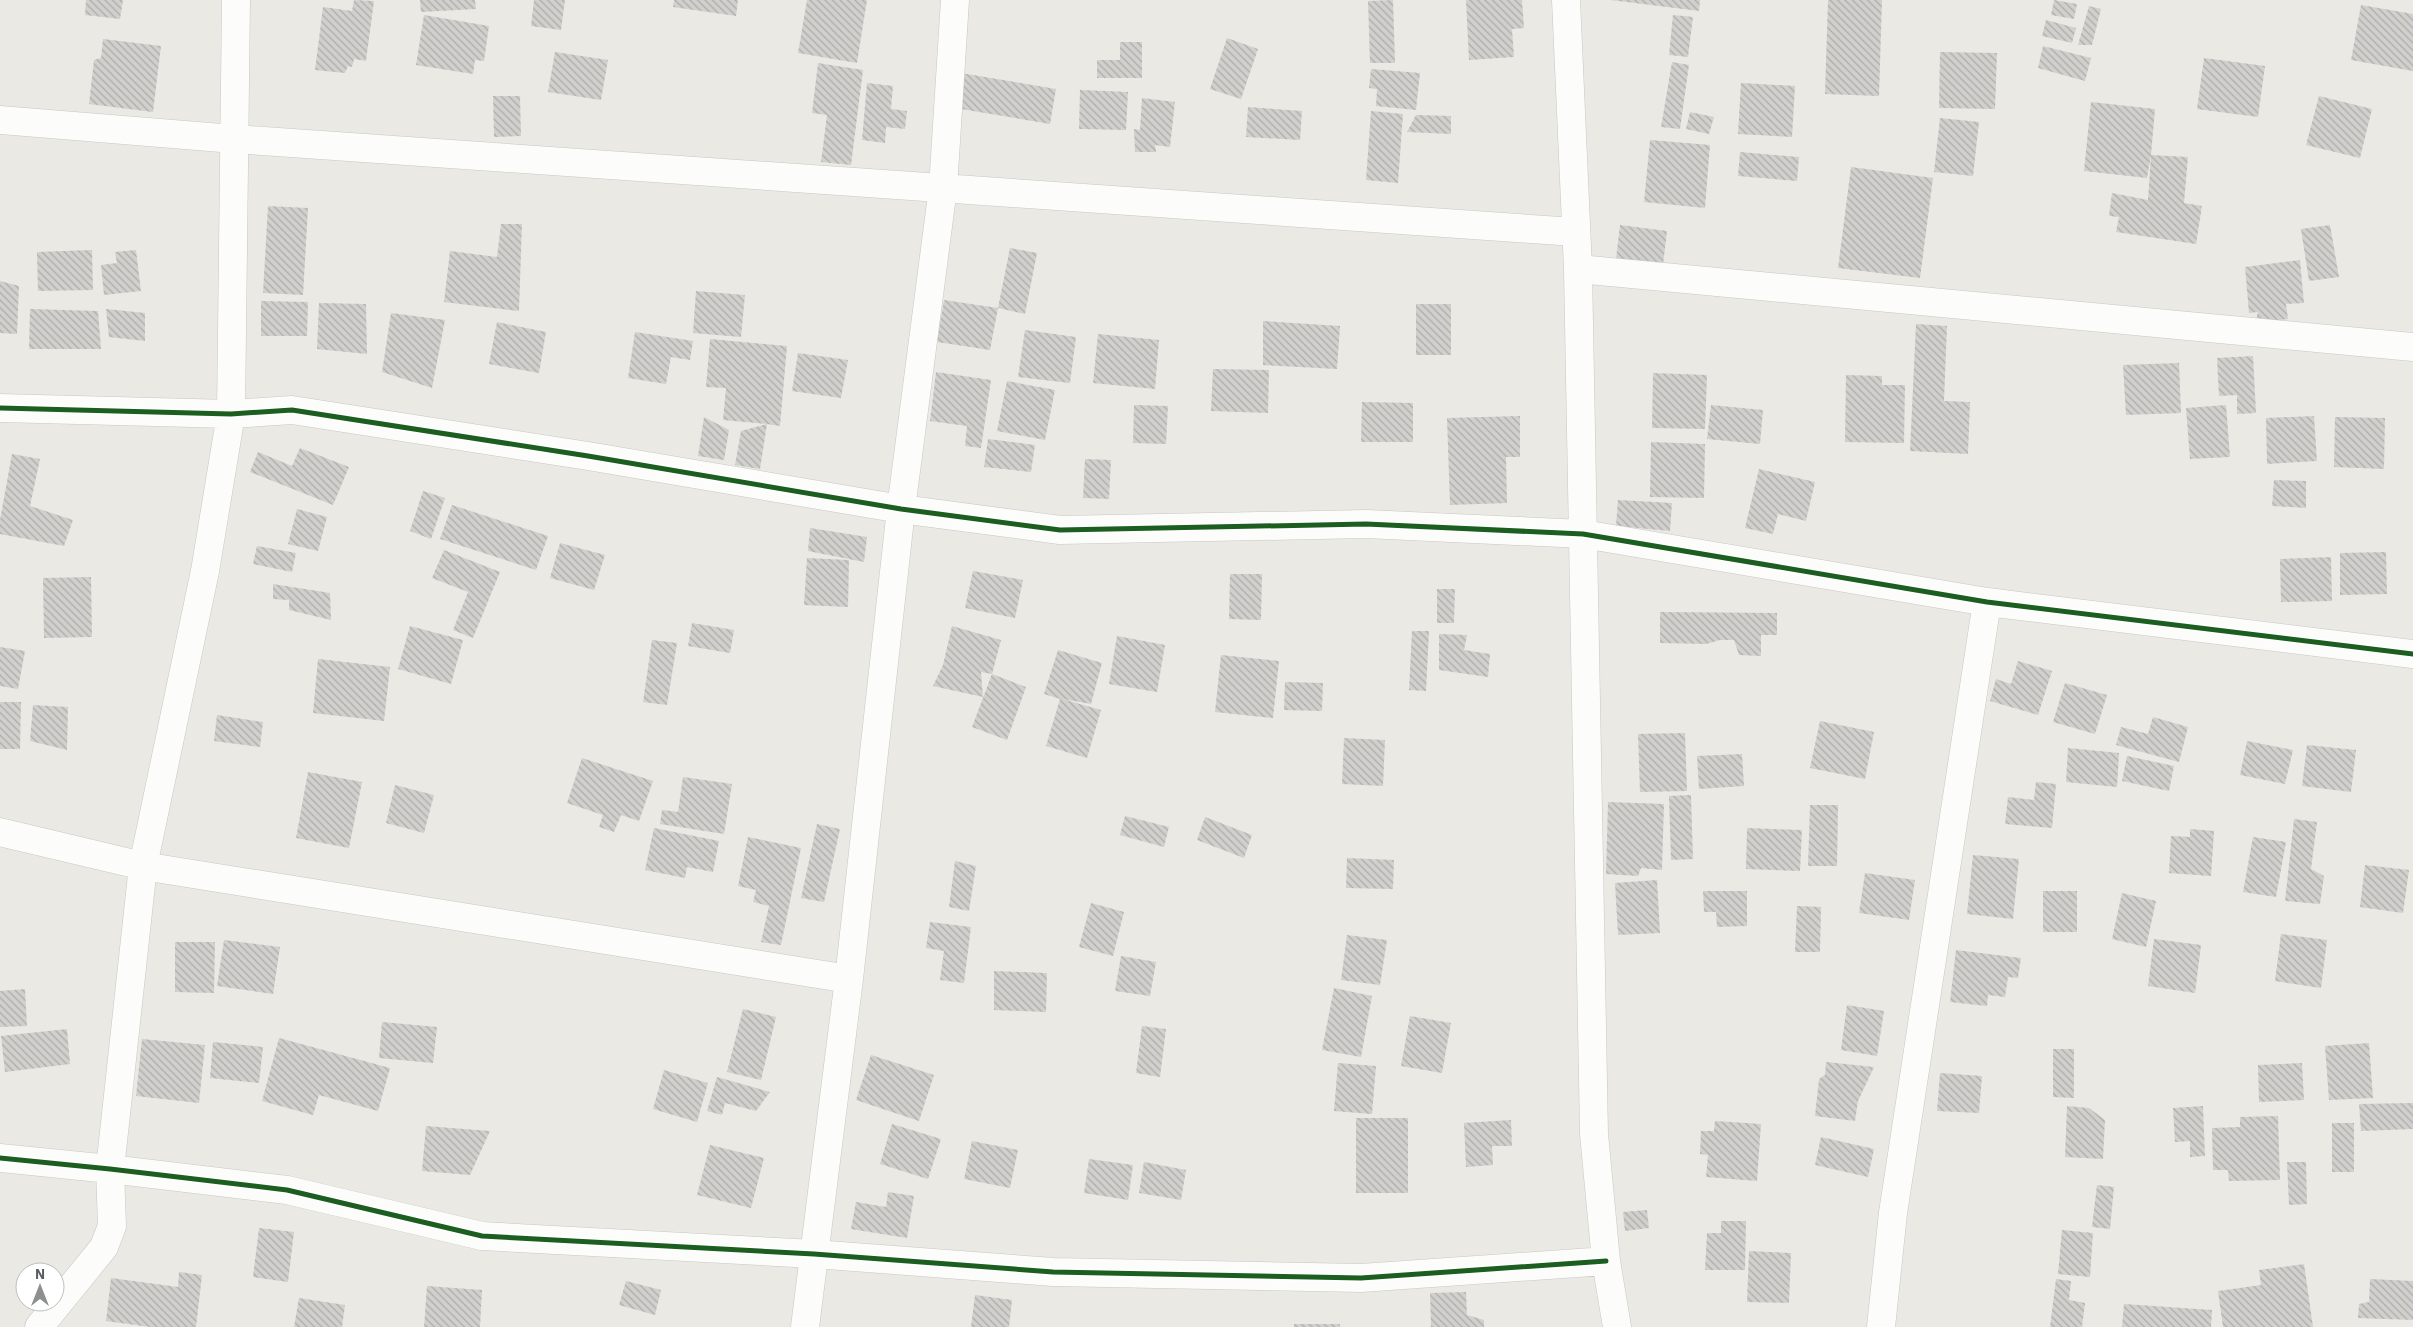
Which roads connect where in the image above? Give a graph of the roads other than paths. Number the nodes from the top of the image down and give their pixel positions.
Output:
1 (236, 0) edge
2 (955, 0) edge
3 (1566, 0) edge
4 (0, 120) edge
5 (234, 139) junction
6 (943, 188) junction
7 (1575, 232) junction
8 (1578, 269) junction
9 (2413, 347) edge
10 (0, 408) edge
11 (231, 414) junction
12 (901, 509) junction
13 (1583, 534) junction
14 (1987, 602) junction
15 (2413, 654) edge
16 (0, 832) edge
17 (143, 866) junction
18 (849, 979) junction
19 (0, 1158) edge
20 (110, 1168) junction
21 (814, 1254) junction
22 (1606, 1261) junction
23 (39, 1327) edge
24 (805, 1327) edge
25 (1617, 1327) edge
26 (1881, 1327) edge

1 - 5 street
2 - 6 street
3 - 7 street
4 - 5 street
5 - 6 street
5 - 11 street
6 - 7 street
6 - 12 street
7 - 8 street
8 - 9 street
8 - 13 street
10 - 11 street
11 - 12 street
11 - 17 street
12 - 13 street
12 - 18 street
13 - 14 street
13 - 22 street
14 - 15 street
14 - 26 street
16 - 17 street
17 - 18 street
17 - 20 street
18 - 21 street
19 - 20 street
20 - 21 street
20 - 23 street
21 - 22 street
21 - 24 street
22 - 25 street

